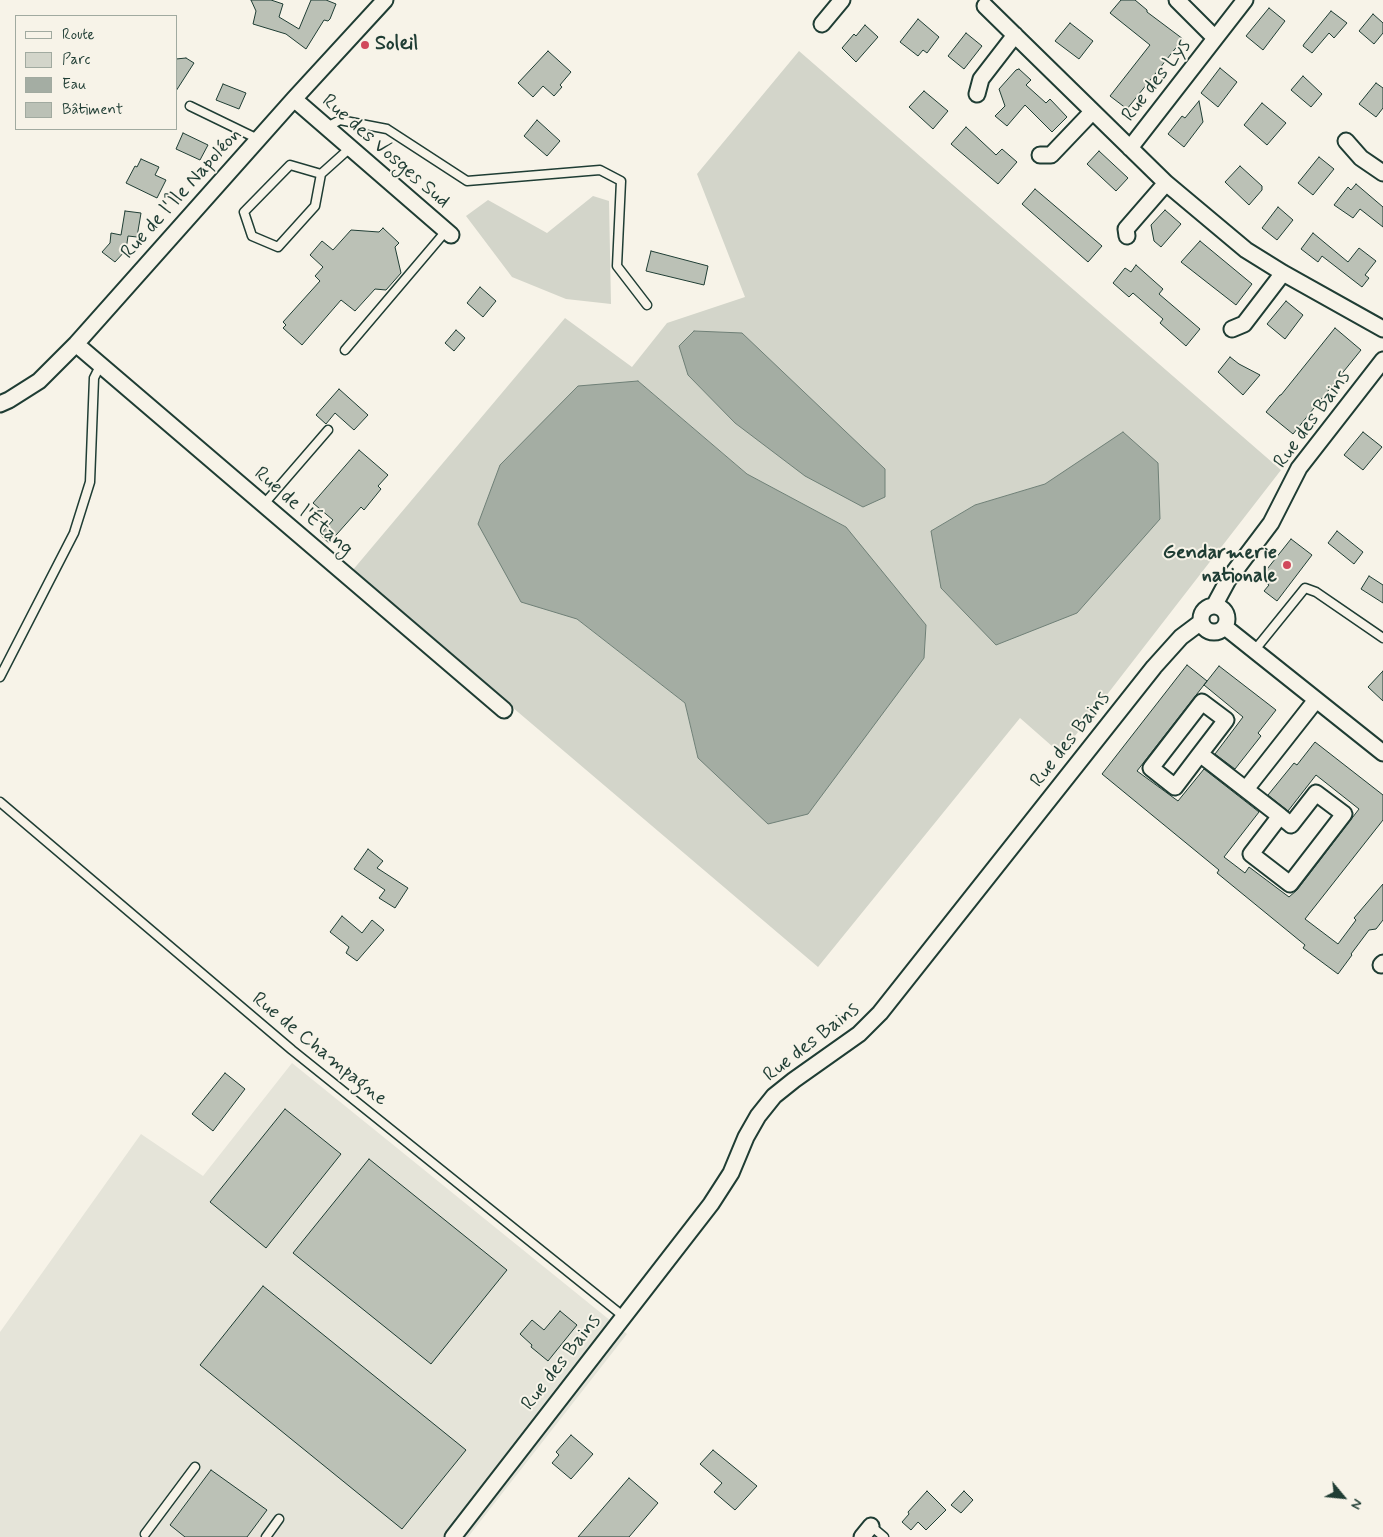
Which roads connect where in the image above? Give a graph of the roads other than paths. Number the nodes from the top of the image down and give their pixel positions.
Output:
1 (385, 0) edge
2 (842, 0) edge
3 (1177, 0) edge
4 (1245, 0) edge
5 (984, 6) dead end
6 (822, 24) dead end
7 (1015, 36) junction
8 (1215, 38) junction
9 (977, 94) dead end
10 (294, 99) junction
11 (190, 106) dead end
12 (1092, 112) junction
13 (327, 128) junction
14 (258, 139) junction
15 (1346, 140) dead end
16 (350, 148) junction
17 (1130, 148) junction
18 (1040, 155) dead end
19 (1383, 173) edge
20 (321, 174) junction
21 (1166, 183) junction
22 (448, 233) joint
23 (1127, 236) dead end
24 (1283, 273) junction
25 (647, 305) dead end
26 (1232, 329) dead end
27 (1383, 329) edge
28 (76, 344) junction
29 (345, 350) dead end
30 (1383, 360) edge
31 (101, 364) junction
32 (0, 404) edge
33 (328, 430) dead end
34 (264, 504) junction
35 (1214, 606) junction
36 (1201, 622) junction
37 (1225, 627) junction
38 (1383, 638) edge
39 (1254, 651) junction
40 (0, 677) edge
41 (1316, 700) junction
42 (504, 710) dead end
43 (1383, 753) edge
44 (1200, 754) junction
45 (1246, 789) junction
46 (0, 802) edge
47 (1280, 816) junction
48 (623, 1316) junction
49 (195, 1467) dead end
50 (279, 1519) dead end
51 (866, 1532) edge
52 (146, 1536) edge
53 (266, 1537) edge
54 (454, 1537) edge
55 (884, 1537) edge

1 - 10 street, Rue de l'Île Napoléon
2 - 6 street
3 - 8 street, Rue des Lys
4 - 8 street, Rue des Lys
5 - 7 street
7 - 9 street
7 - 12 street
8 - 17 street, Rue des Lys
10 - 13 street, Rue des Vosges Sud
10 - 14 street, Rue de l'Île Napoléon
11 - 14 lane
12 - 17 street
12 - 18 street
13 - 16 street, Rue des Vosges Sud
13 - 25 lane
14 - 28 street, Rue de l'Île Napoléon
15 - 19 street
16 - 20 lane
16 - 22 street, Rue des Vosges Sud
17 - 21 street
20 - 20 lane
21 - 23 street
21 - 24 street
22 - 29 lane
24 - 26 street
24 - 27 street
28 - 31 street, Rue de l'Étang
28 - 32 street, Rue de l'Île Napoléon
30 - 35 street, Rue des Bains
31 - 34 street, Rue de l'Étang
31 - 40 lane
33 - 34 lane
34 - 42 street, Rue de l'Étang
35 - 36 street
35 - 37 street
36 - 37 street
36 - 48 street, Rue des Bains
37 - 39 street
38 - 39 lane
39 - 41 street
41 - 43 street
41 - 45 street
44 - 44 street
44 - 45 street
45 - 47 street
46 - 48 lane, Rue de Champagne
47 - 47 street
48 - 54 street, Rue des Bains
49 - 52 lane
50 - 53 lane
51 - 55 lane

